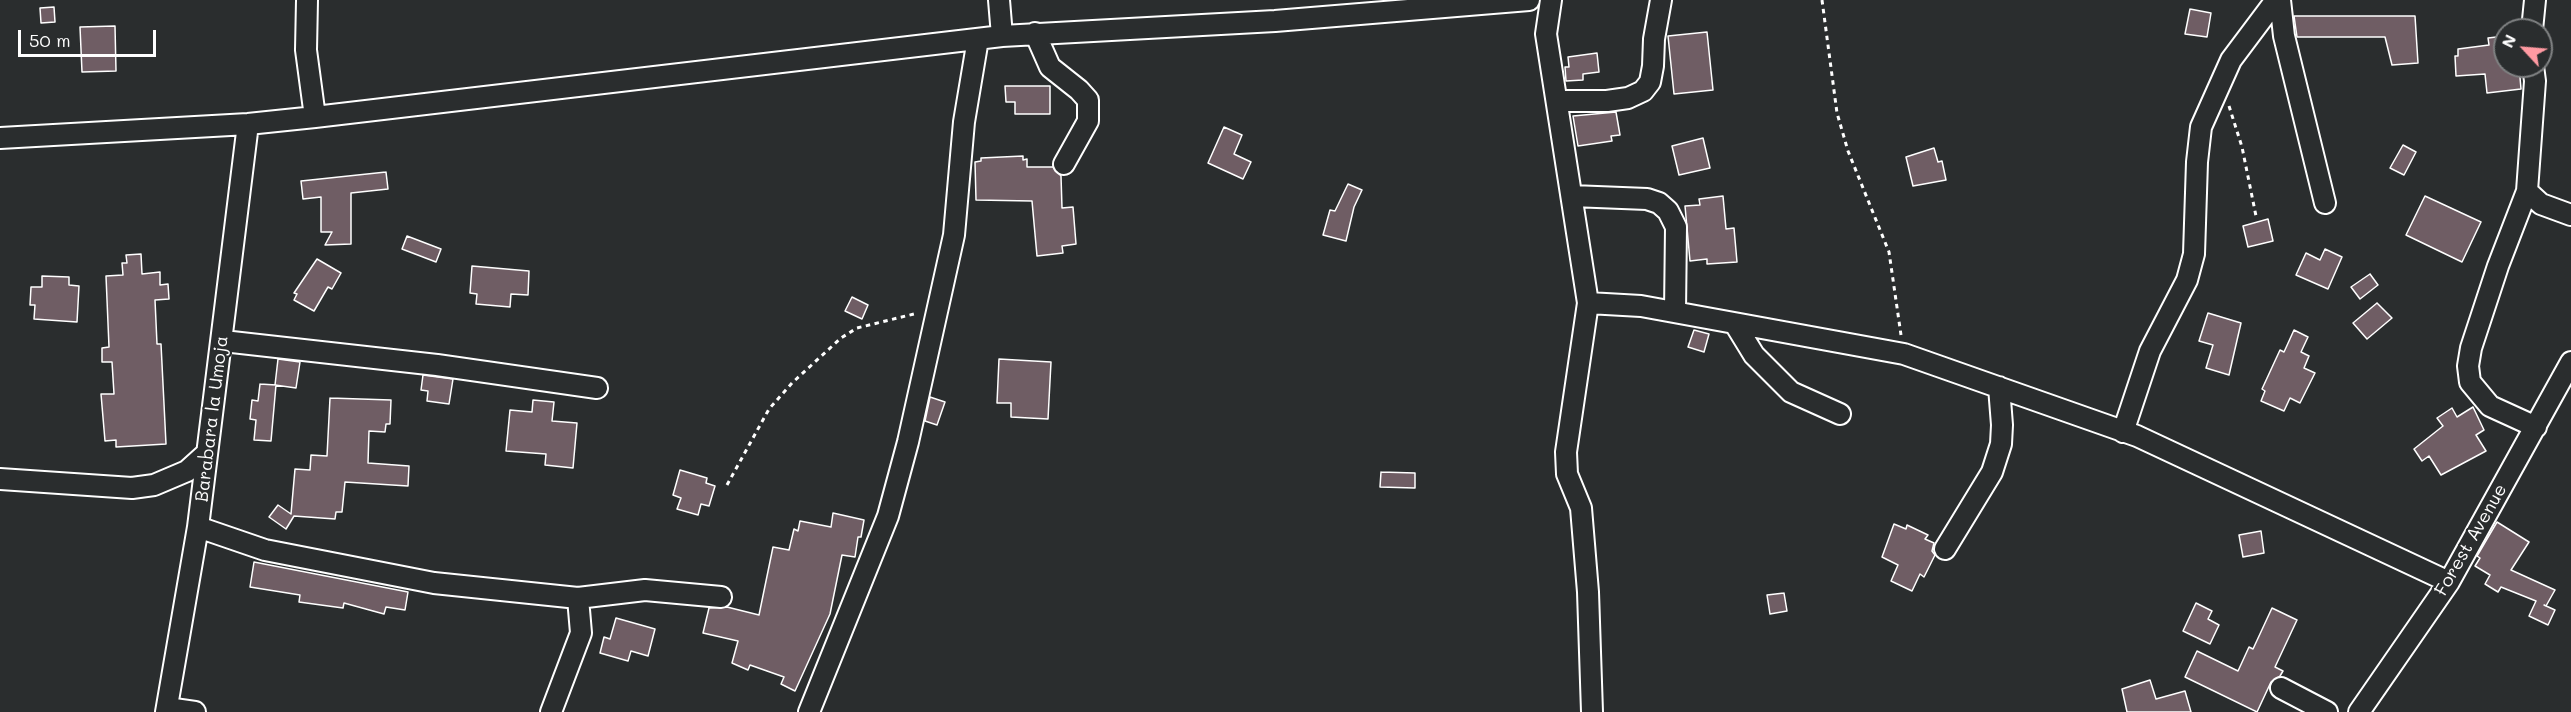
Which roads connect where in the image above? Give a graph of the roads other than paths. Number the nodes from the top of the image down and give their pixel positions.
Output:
1 (307, 0) edge
2 (999, 0) edge
3 (1529, 0) edge
4 (1551, 0) edge
5 (1661, 0) edge
6 (2278, 0) edge
7 (2535, 0) edge
8 (2533, 18) edge
9 (1035, 33) junction
10 (1002, 36) junction
11 (978, 39) junction
12 (2535, 78) edge
13 (1557, 101) junction
14 (315, 117) junction
15 (248, 124) junction
16 (0, 138) edge
17 (1064, 164) dead end
18 (2527, 190) junction
19 (1572, 196) junction
20 (2325, 203) dead end
21 (2571, 215) edge
22 (1588, 303) junction
23 (1675, 312) junction
24 (1735, 324) junction
25 (223, 341) junction
26 (2571, 362) edge
27 (2000, 387) junction
28 (597, 388) dead end
29 (1840, 414) dead end
30 (2536, 426) junction
31 (2124, 432) junction
32 (207, 453) junction
33 (0, 479) edge
34 (198, 527) junction
35 (1945, 549) dead end
36 (2449, 582) junction
37 (721, 597) dead end
38 (578, 598) junction
39 (2281, 688) dead end
40 (166, 710) edge
41 (195, 712) edge
42 (551, 712) edge
43 (809, 712) edge
44 (1592, 712) edge
45 (2328, 712) edge
46 (2360, 712) edge

1 - 14 street
2 - 10 street
3 - 9 street
4 - 13 street
5 - 13 street
6 - 20 street
6 - 31 street
7 - 8 street
9 - 10 street
9 - 17 street
10 - 11 street
11 - 14 street
11 - 43 street
12 - 18 street
13 - 19 street
14 - 15 street
15 - 16 street
15 - 25 street, Barabara la Umoja
18 - 21 street
18 - 30 street
19 - 22 street
19 - 23 street
22 - 23 street
22 - 44 street
23 - 24 street
24 - 27 street
24 - 29 street
25 - 28 street
25 - 32 street, Barabara la Umoja
26 - 30 street, Forest Avenue
27 - 31 street
27 - 35 street
30 - 36 street, Forest Avenue
31 - 36 street
32 - 33 street
32 - 34 street, Barabara la Umoja
34 - 38 street
34 - 40 street, Barabara la Umoja
36 - 46 street, Forest Avenue
37 - 38 street
38 - 42 street
39 - 45 street
40 - 41 street

